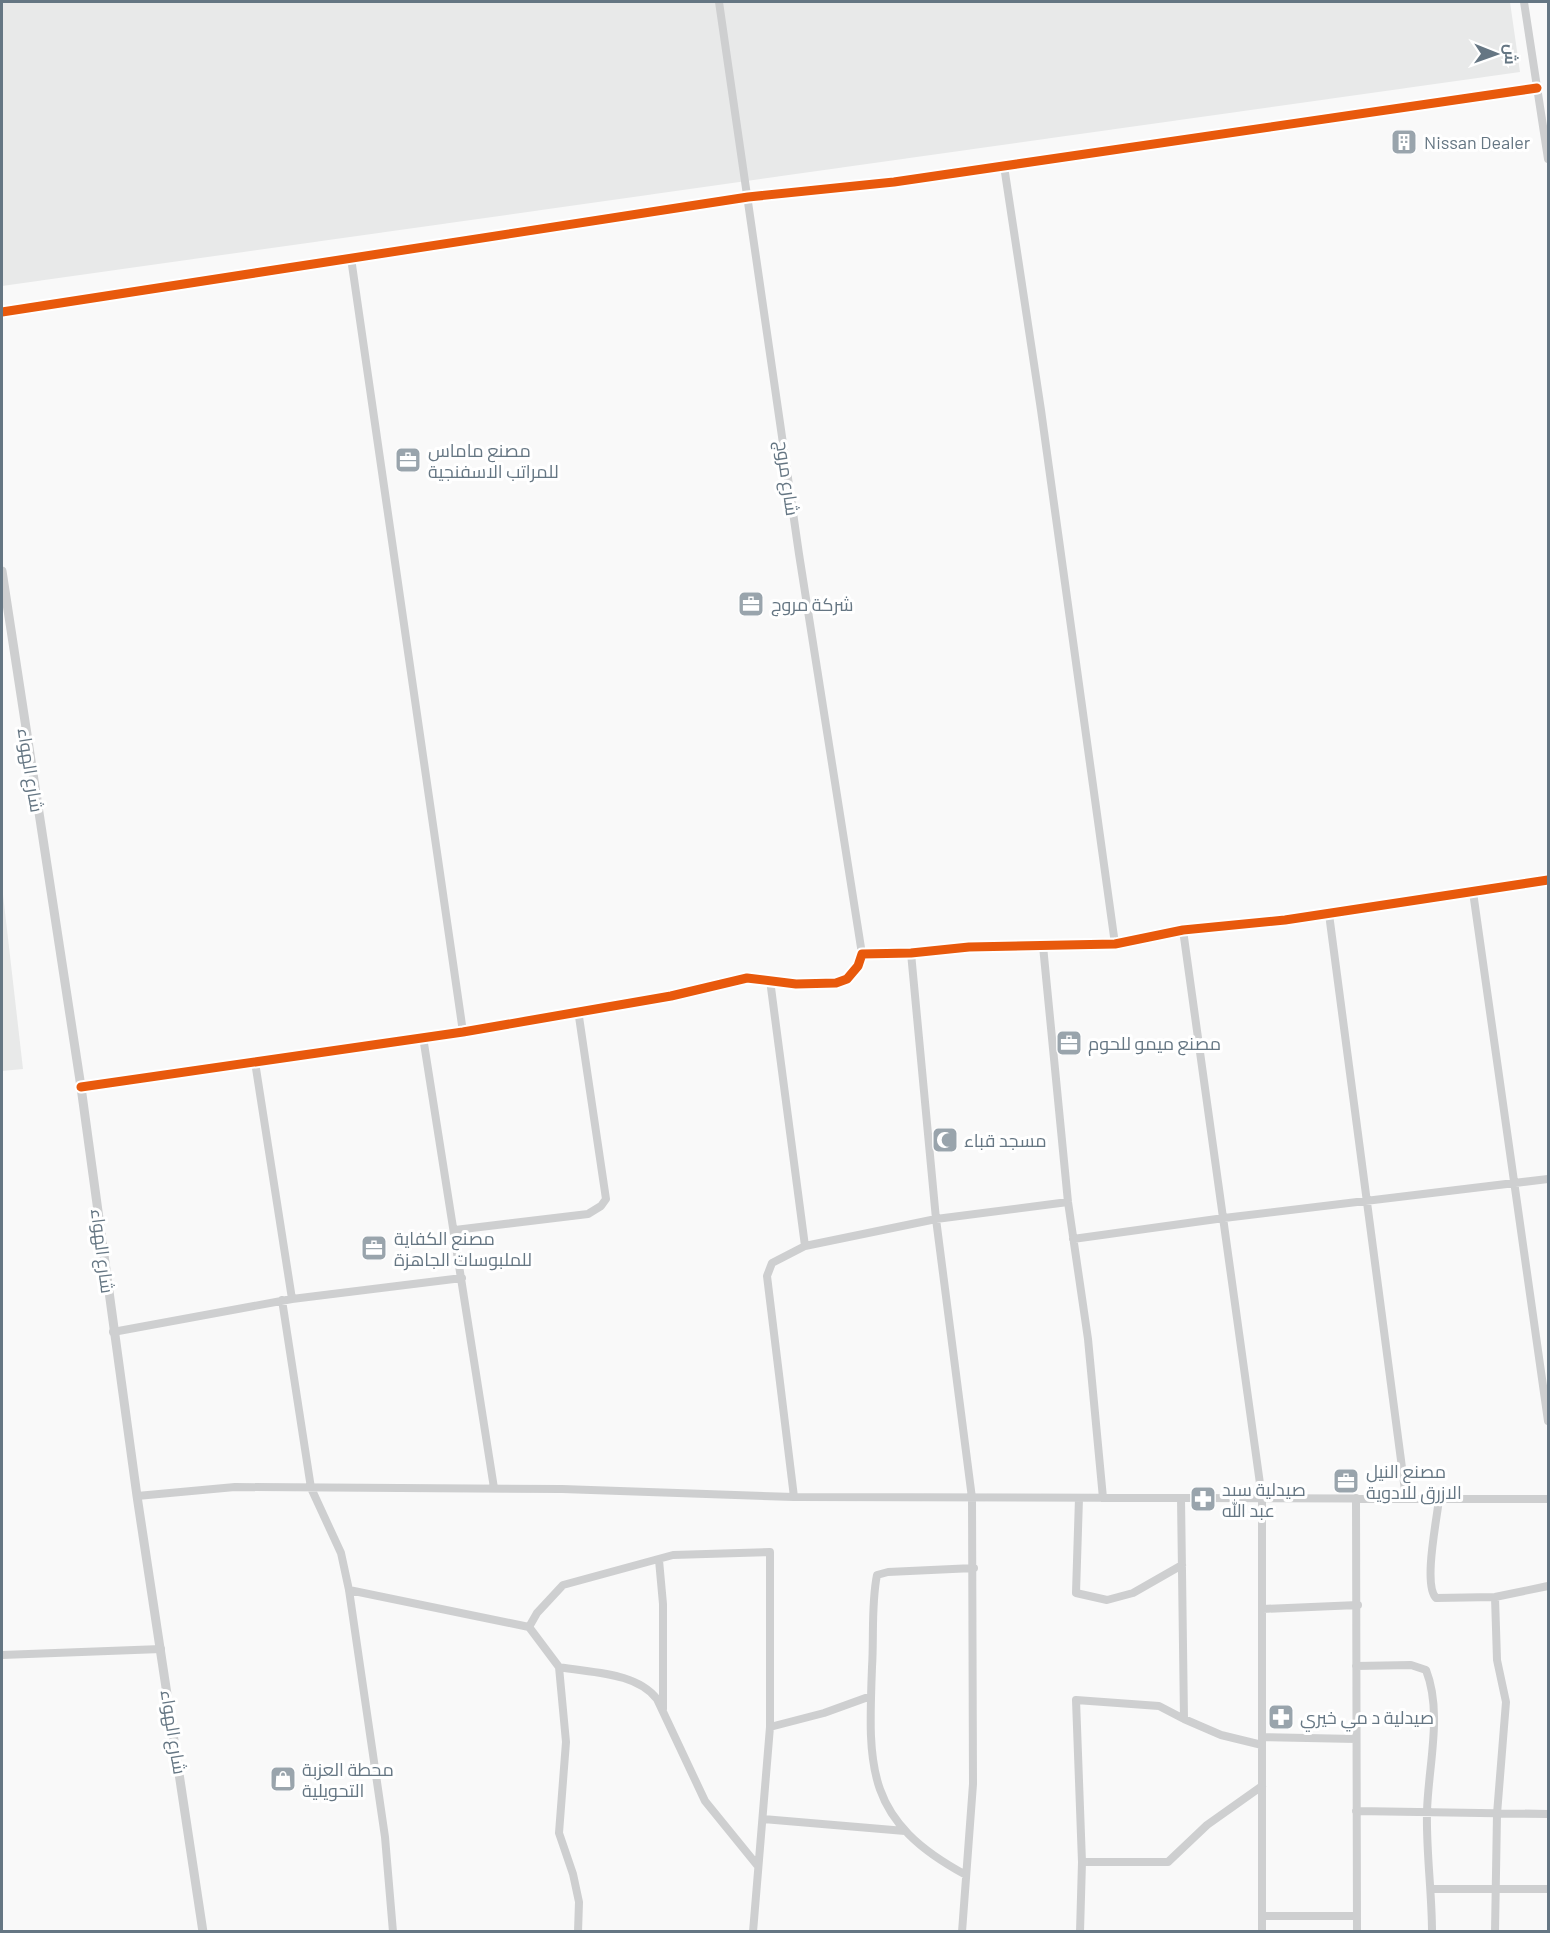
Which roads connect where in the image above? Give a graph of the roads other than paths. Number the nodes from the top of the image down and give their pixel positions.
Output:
1 (718, 2) edge
2 (1524, 2) edge
3 (1537, 88) junction
4 (1548, 159) edge
5 (1004, 166) junction
6 (748, 197) junction
7 (351, 258) junction
8 (2, 312) edge
9 (2, 571) edge
10 (1548, 880) edge
11 (1473, 892) junction
12 (1329, 914) junction
13 (1183, 930) junction
14 (1114, 944) junction
15 (1043, 946) junction
16 (911, 953) junction
17 (862, 954) junction
18 (770, 980) junction
19 (578, 1010) junction
20 (463, 1032) junction
21 (423, 1037) junction
22 (255, 1062) junction
23 (81, 1087) junction
24 (1548, 1179) edge
25 (1514, 1183) junction
26 (1367, 1200) junction
27 (1068, 1202) junction
28 (1224, 1218) junction
29 (936, 1219) junction
30 (455, 1230) junction
31 (1073, 1239) junction
32 (805, 1246) junction
33 (462, 1278) junction
34 (292, 1299) junction
35 (282, 1300) junction
36 (114, 1332) junction
37 (1548, 1421) edge
38 (311, 1488) junction
39 (494, 1488) junction
40 (137, 1496) junction
41 (794, 1497) junction
42 (972, 1498) junction
43 (1079, 1498) junction
44 (1103, 1498) junction
45 (1181, 1498) junction
46 (1262, 1498) junction
47 (1356, 1498) junction
48 (1406, 1498) junction
49 (1439, 1498) junction
50 (1548, 1499) edge
51 (659, 1560) junction
52 (1182, 1565) junction
53 (975, 1568) junction
54 (1548, 1586) edge
55 (349, 1590) junction
56 (1495, 1597) junction
57 (1358, 1605) junction
58 (1263, 1609) junction
59 (529, 1627) junction
60 (161, 1649) junction
61 (2, 1655) edge
62 (1356, 1666) junction
63 (560, 1667) junction
64 (871, 1696) junction
65 (663, 1714) junction
66 (1184, 1719) junction
67 (770, 1727) junction
68 (1356, 1739) junction
69 (1262, 1741) junction
70 (1262, 1785) junction
71 (1356, 1811) junction
72 (1427, 1813) junction
73 (1497, 1814) junction
74 (1548, 1814) edge
75 (764, 1819) junction
76 (905, 1831) junction
77 (1082, 1862) junction
78 (757, 1865) junction
79 (966, 1875) junction
80 (1432, 1889) junction
81 (1548, 1889) edge
82 (1495, 1890) junction
83 (1262, 1916) junction
84 (1357, 1916) junction
85 (203, 1932) edge
86 (393, 1932) edge
87 (578, 1932) edge
88 (753, 1932) edge
89 (962, 1932) edge
90 (1080, 1932) edge
91 (1262, 1932) edge
92 (1357, 1932) edge
93 (1432, 1932) edge
94 (1495, 1932) edge

1 - 6 street, شارع مروج
2 - 3 street
3 - 4 street
3 - 5 street
5 - 6 street
5 - 14 street
6 - 7 street
6 - 17 street, شارع مروج
7 - 8 street
7 - 20 street
9 - 23 street, شارع الهواء
10 - 11 street
11 - 12 street
11 - 25 street
12 - 13 street
12 - 26 street
13 - 14 street
13 - 28 street
14 - 15 street
15 - 16 street
15 - 27 street
16 - 17 street
16 - 29 street
17 - 18 street
18 - 19 street
18 - 32 street
19 - 20 street
19 - 30 street
20 - 21 street
21 - 22 street
21 - 30 street
22 - 23 street
22 - 34 street
23 - 36 street, شارع الهواء
24 - 25 street
25 - 26 street
25 - 37 street
26 - 28 street
26 - 48 street
27 - 29 street
27 - 31 street
28 - 31 street
28 - 46 street
29 - 32 street
29 - 42 street
30 - 33 street
31 - 44 street
32 - 41 street
33 - 34 street
33 - 39 street
34 - 35 street
35 - 36 street
35 - 38 street
36 - 40 street, شارع الهواء
38 - 39 street
38 - 40 street
38 - 55 street
39 - 41 street
40 - 60 street, شارع الهواء
41 - 42 street
42 - 43 street
42 - 53 street
43 - 44 street
43 - 52 street
44 - 45 street
45 - 46 street
45 - 52 street
46 - 47 street
46 - 58 street
47 - 48 street
47 - 57 street
48 - 49 street
49 - 50 street
49 - 56 street
51 - 59 street
51 - 65 street
51 - 67 street
52 - 66 street
53 - 64 street
53 - 79 street
54 - 56 street
55 - 59 street
55 - 86 street
56 - 73 street
57 - 58 street
57 - 62 street
58 - 69 street
59 - 63 street
60 - 61 street
60 - 85 street, شارع الهواء
62 - 68 street
62 - 72 street
63 - 65 street
63 - 87 street
64 - 67 street
64 - 76 street
65 - 78 street
66 - 69 street
66 - 77 street
67 - 75 street
68 - 69 street
68 - 71 street
69 - 70 street
70 - 77 street
70 - 83 street
71 - 72 street
71 - 84 street
72 - 73 street
72 - 80 street
73 - 74 street
73 - 82 street
75 - 76 street
75 - 78 street
76 - 79 street
77 - 90 street
78 - 88 street
79 - 89 street
80 - 82 street
80 - 93 street
81 - 82 street
82 - 94 street
83 - 84 street
83 - 91 street
84 - 92 street

